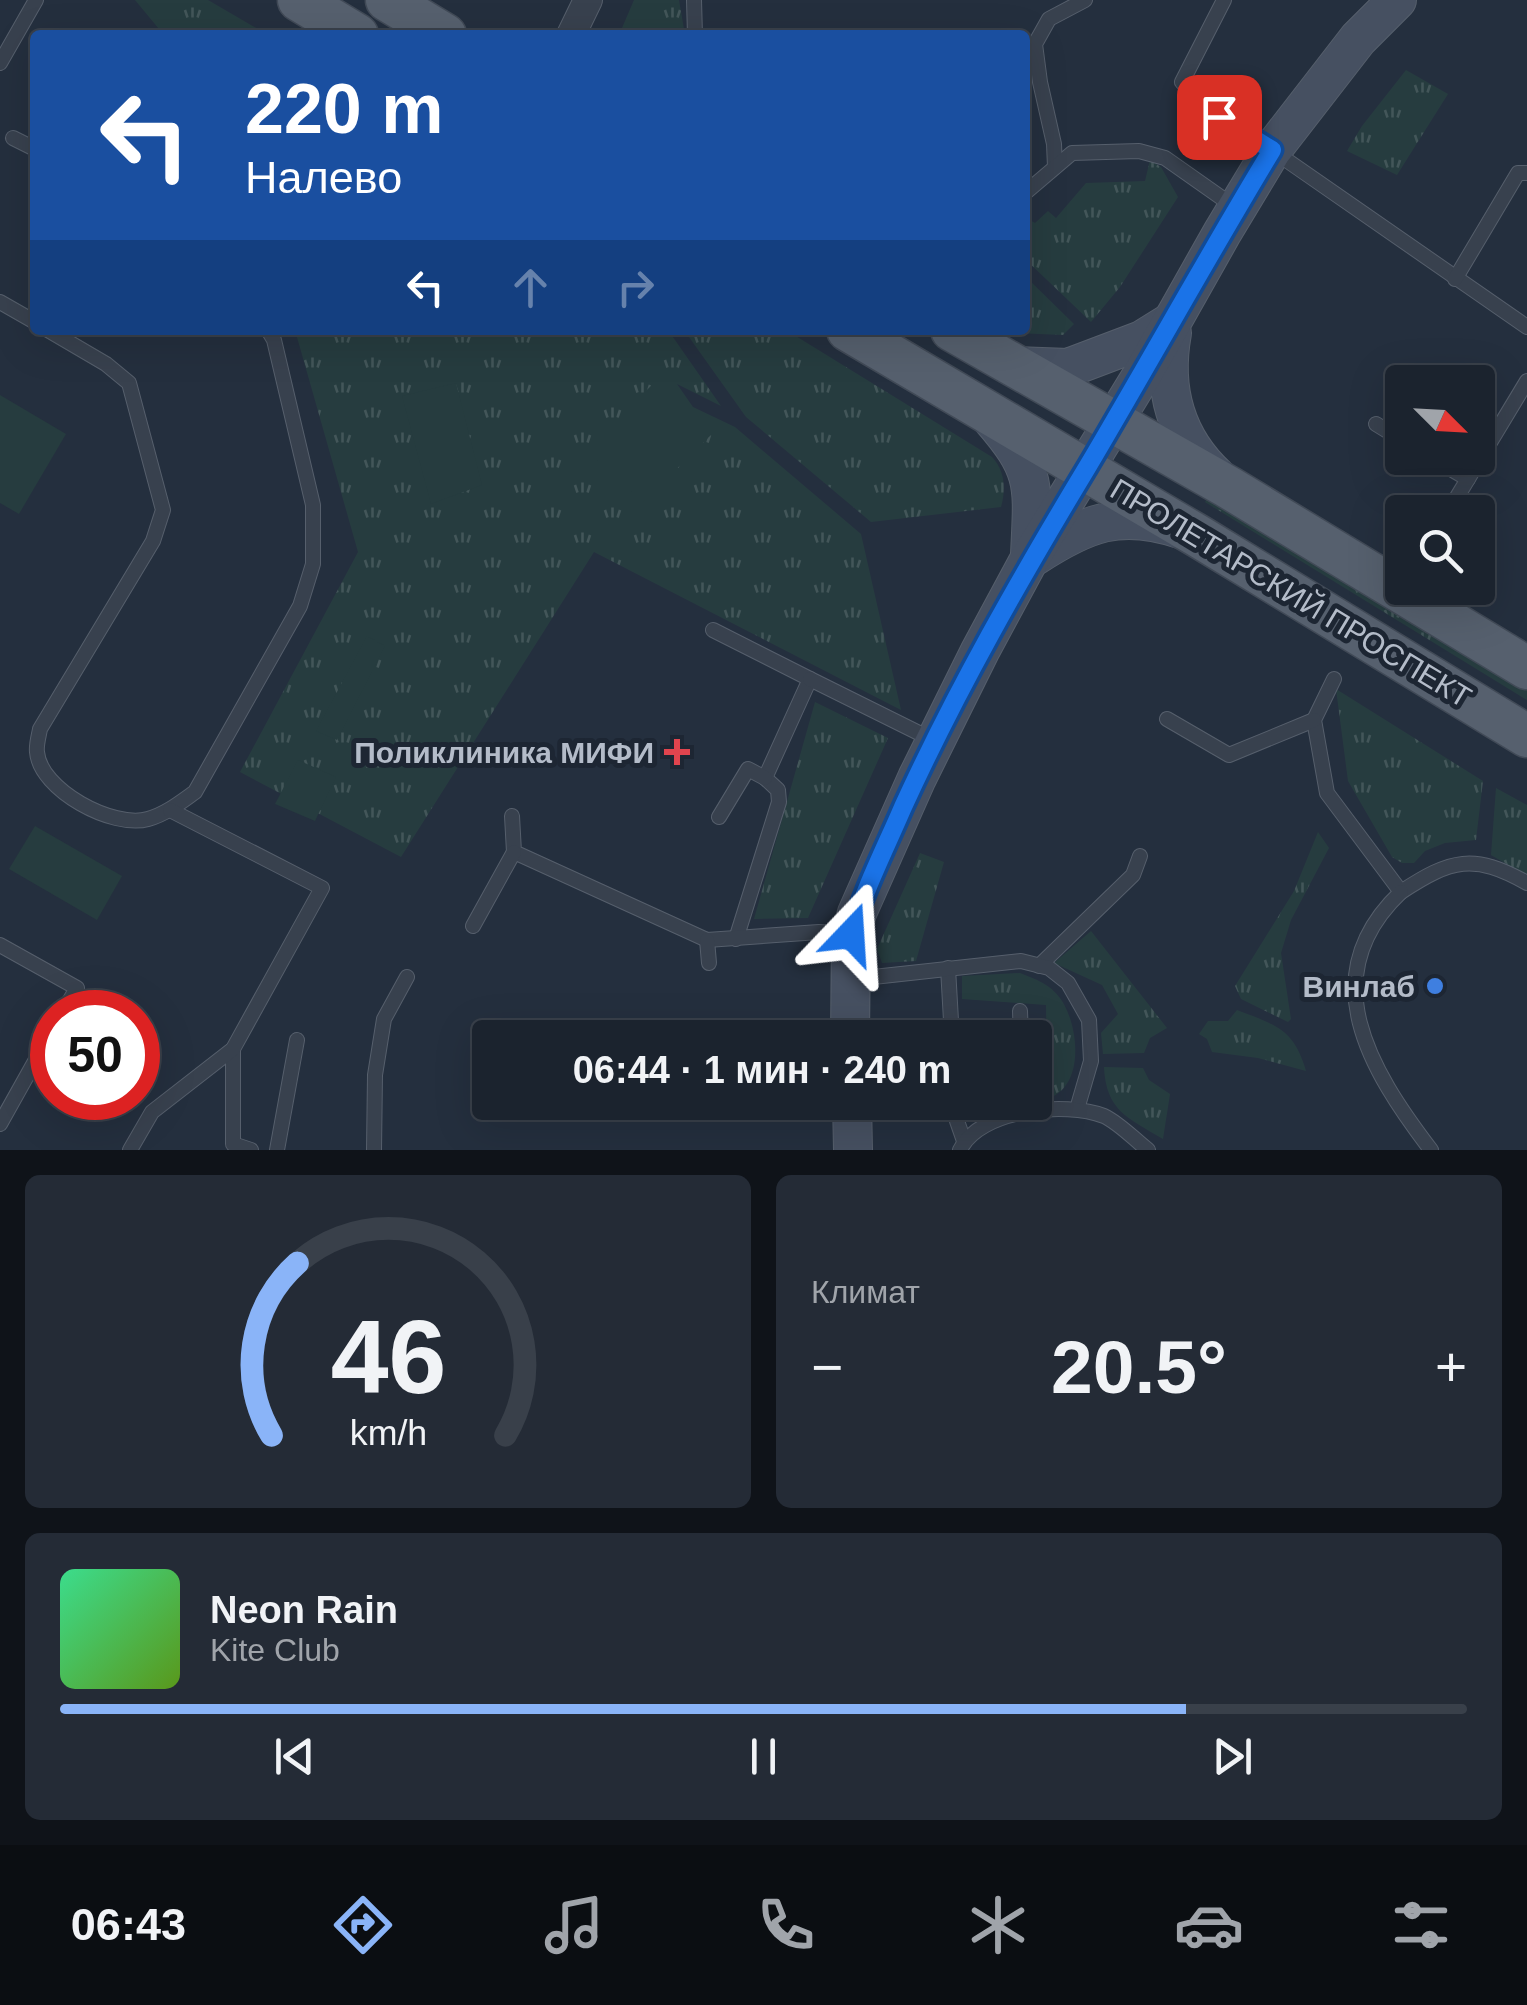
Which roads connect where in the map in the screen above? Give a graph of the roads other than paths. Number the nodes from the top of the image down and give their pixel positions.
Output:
1 (36, 0) edge
2 (299, 0) edge
3 (387, 0) edge
4 (588, 0) edge
5 (694, 0) edge
6 (1085, 0) edge
7 (1224, 0) edge
8 (1396, 0) edge
9 (349, 30) edge
10 (437, 30) edge
11 (573, 30) edge
12 (695, 30) edge
13 (0, 62) edge
14 (14, 138) dead end
15 (30, 147) edge
16 (1272, 150) junction
17 (1055, 167) junction
18 (1527, 173) edge
19 (1030, 190) edge
20 (1237, 208) junction
21 (1455, 280) junction
22 (0, 302) edge
23 (30, 319) edge
24 (1174, 320) junction
25 (1527, 327) edge
26 (57, 335) edge
27 (271, 335) edge
28 (856, 335) edge
29 (961, 335) edge
30 (1014, 366) junction
31 (1527, 381) edge
32 (986, 412) junction
33 (1114, 422) junction
34 (1376, 424) dead end
35 (1385, 430) edge
36 (1085, 470) junction
37 (1461, 475) edge
38 (1468, 479) junction
39 (1228, 487) junction
40 (1458, 495) edge
41 (1198, 536) junction
42 (1029, 560) junction
43 (713, 630) dead end
44 (1527, 668) edge
45 (810, 679) junction
46 (1334, 679) dead end
47 (1167, 718) dead end
48 (1314, 720) junction
49 (1527, 736) edge
50 (935, 740) junction
51 (766, 778) junction
52 (170, 810) junction
53 (512, 816) dead end
54 (719, 818) dead end
55 (514, 852) junction
56 (1140, 856) dead end
57 (1527, 883) edge
58 (1402, 892) junction
59 (473, 926) dead end
60 (851, 934) junction
61 (736, 939) junction
62 (707, 940) junction
63 (0, 946) edge
64 (708, 963) dead end
65 (1040, 966) junction
66 (948, 968) junction
67 (408, 977) dead end
68 (849, 980) junction
69 (76, 990) edge
70 (1020, 1011) dead end
71 (850, 1020) edge
72 (951, 1020) edge
73 (1020, 1020) edge
74 (297, 1040) dead end
75 (233, 1049) junction
76 (30, 1070) edge
77 (1052, 1107) edge
78 (1077, 1109) junction
79 (852, 1120) edge
80 (957, 1120) edge
81 (998, 1120) edge
82 (0, 1124) edge
83 (962, 1145) edge
84 (231, 1147) edge
85 (130, 1150) edge
86 (251, 1150) edge
87 (278, 1150) edge
88 (374, 1150) edge
89 (853, 1150) edge
90 (1148, 1150) edge
91 (1431, 1150) edge

1 - 13 lane
2 - 9 main road
3 - 10 main road
4 - 11 street
5 - 12 lane
6 - 17 lane
7 - 16 lane
8 - 16 main road
14 - 15 lane
16 - 20 main road
16 - 21 lane
17 - 19 lane
17 - 20 lane
18 - 21 lane
20 - 24 main road
21 - 25 lane
22 - 23 lane
24 - 30 main road
24 - 33 main road
24 - 39 main road
26 - 52 lane
27 - 52 lane
28 - 32 main road, ПРОЛЕТАРСКИЙ ПРОСПЕКТ
29 - 30 main road, ПРОЛЕТАРСКИЙ ПРОСПЕКТ
30 - 33 main road, ПРОЛЕТАРСКИЙ ПРОСПЕКТ
31 - 38 lane
32 - 36 main road, ПРОЛЕТАРСКИЙ ПРОСПЕКТ
32 - 42 main road
33 - 36 main road
33 - 39 main road, ПРОЛЕТАРСКИЙ ПРОСПЕКТ
34 - 35 lane
36 - 41 main road, ПРОЛЕТАРСКИЙ ПРОСПЕКТ
36 - 42 main road
37 - 38 lane
38 - 40 lane
39 - 44 main road, ПРОЛЕТАРСКИЙ ПРОСПЕКТ
41 - 42 main road
41 - 49 main road, ПРОЛЕТАРСКИЙ ПРОСПЕКТ
42 - 50 main road
43 - 45 lane
45 - 50 lane
45 - 51 lane
46 - 48 lane
47 - 48 lane
48 - 58 lane
50 - 60 main road
51 - 54 lane
51 - 61 lane
52 - 75 lane
53 - 55 lane
55 - 59 lane
55 - 62 lane
56 - 65 lane
57 - 58 lane
58 - 91 lane
60 - 61 lane
60 - 68 main road
61 - 62 lane
62 - 64 lane
63 - 69 lane
65 - 66 lane
65 - 78 lane
66 - 68 lane
66 - 72 lane
67 - 88 lane
68 - 71 main road
70 - 73 lane
74 - 87 lane
75 - 84 lane
75 - 85 lane
76 - 82 lane
77 - 78 lane
78 - 90 lane
79 - 89 main road
80 - 83 lane
81 - 83 lane
84 - 86 lane

